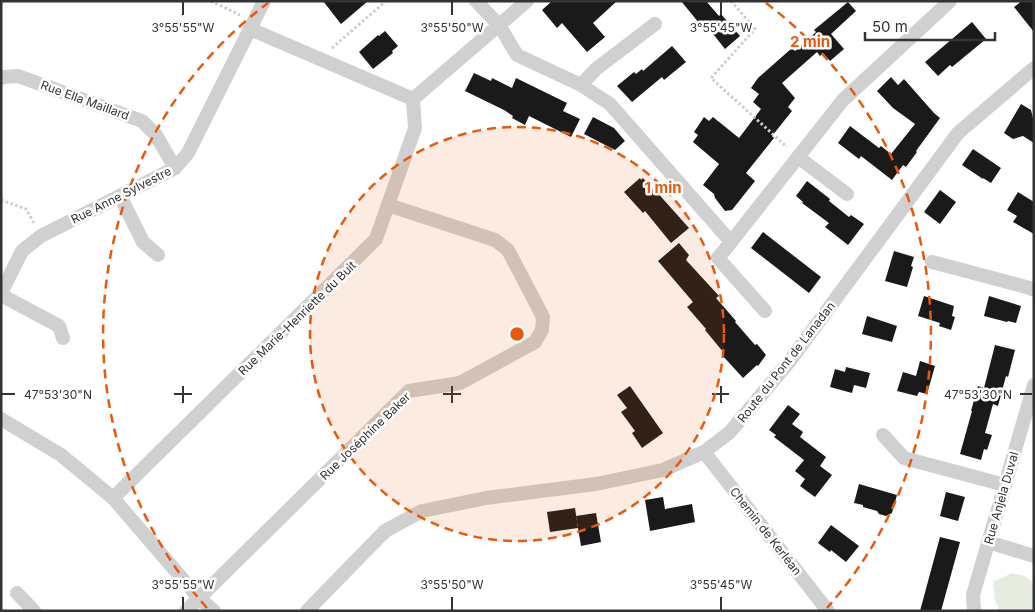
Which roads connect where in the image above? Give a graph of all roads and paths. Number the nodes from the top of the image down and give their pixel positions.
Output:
1 (211, 1) edge
2 (264, 1) edge
3 (386, 1) edge
4 (476, 1) edge
5 (526, 1) edge
6 (731, 1) edge
7 (950, 1) edge
8 (655, 24) dead end
9 (252, 25) junction
10 (499, 25) junction
11 (319, 59) junction
12 (1034, 68) edge
13 (1, 78) edge
14 (582, 85) junction
15 (414, 99) junction
16 (798, 157) junction
17 (175, 168) junction
18 (847, 194) dead end
19 (120, 196) junction
20 (1, 200) edge
21 (388, 205) junction
22 (40, 236) junction
23 (731, 242) junction
24 (158, 255) dead end
25 (932, 262) dead end
26 (1034, 290) edge
27 (1, 294) edge
28 (765, 311) dead end
29 (63, 338) dead end
30 (1034, 385) edge
31 (1, 419) edge
32 (883, 435) dead end
33 (704, 452) junction
34 (1005, 485) junction
35 (113, 498) junction
36 (988, 542) junction
37 (1034, 556) edge
38 (17, 593) dead end
39 (199, 598) junction
40 (34, 611) edge
41 (186, 611) edge
42 (214, 611) edge
43 (307, 611) edge
44 (828, 611) edge
45 (974, 611) edge

1 - 9 path
2 - 9 street, Rue Anne Sylvestre
3 - 11 path
4 - 10 street
5 - 10 street
6 - 16 path
7 - 16 street
8 - 14 street
9 - 11 street
9 - 17 street, Rue Anne Sylvestre
10 - 14 street
10 - 15 street
11 - 15 street
12 - 33 street, Route du Pont de Lanadan
13 - 17 street, Rue Ella Maillard
14 - 23 street
15 - 21 street, Rue Marie-Henriette du Buit
16 - 18 street
16 - 23 street
17 - 19 street, Rue Anne Sylvestre
19 - 22 street, Rue Anne Sylvestre
19 - 24 street
20 - 22 path
21 - 35 street, Rue Marie-Henriette du Buit
21 - 39 street, Rue Joséphine Baker
22 - 27 street, Rue Anne Sylvestre
23 - 28 street
25 - 26 street
27 - 29 street
30 - 34 street, Rue Anjela Duval
31 - 35 street
32 - 34 street
33 - 43 street, Route du Pont de Lanadan
33 - 44 street, Chemin de Kerléan
34 - 36 street, Rue Anjela Duval
35 - 39 street
36 - 37 street
36 - 45 street, Rue Anjela Duval
38 - 40 street
39 - 41 street, Rue Joséphine Baker
39 - 42 street

